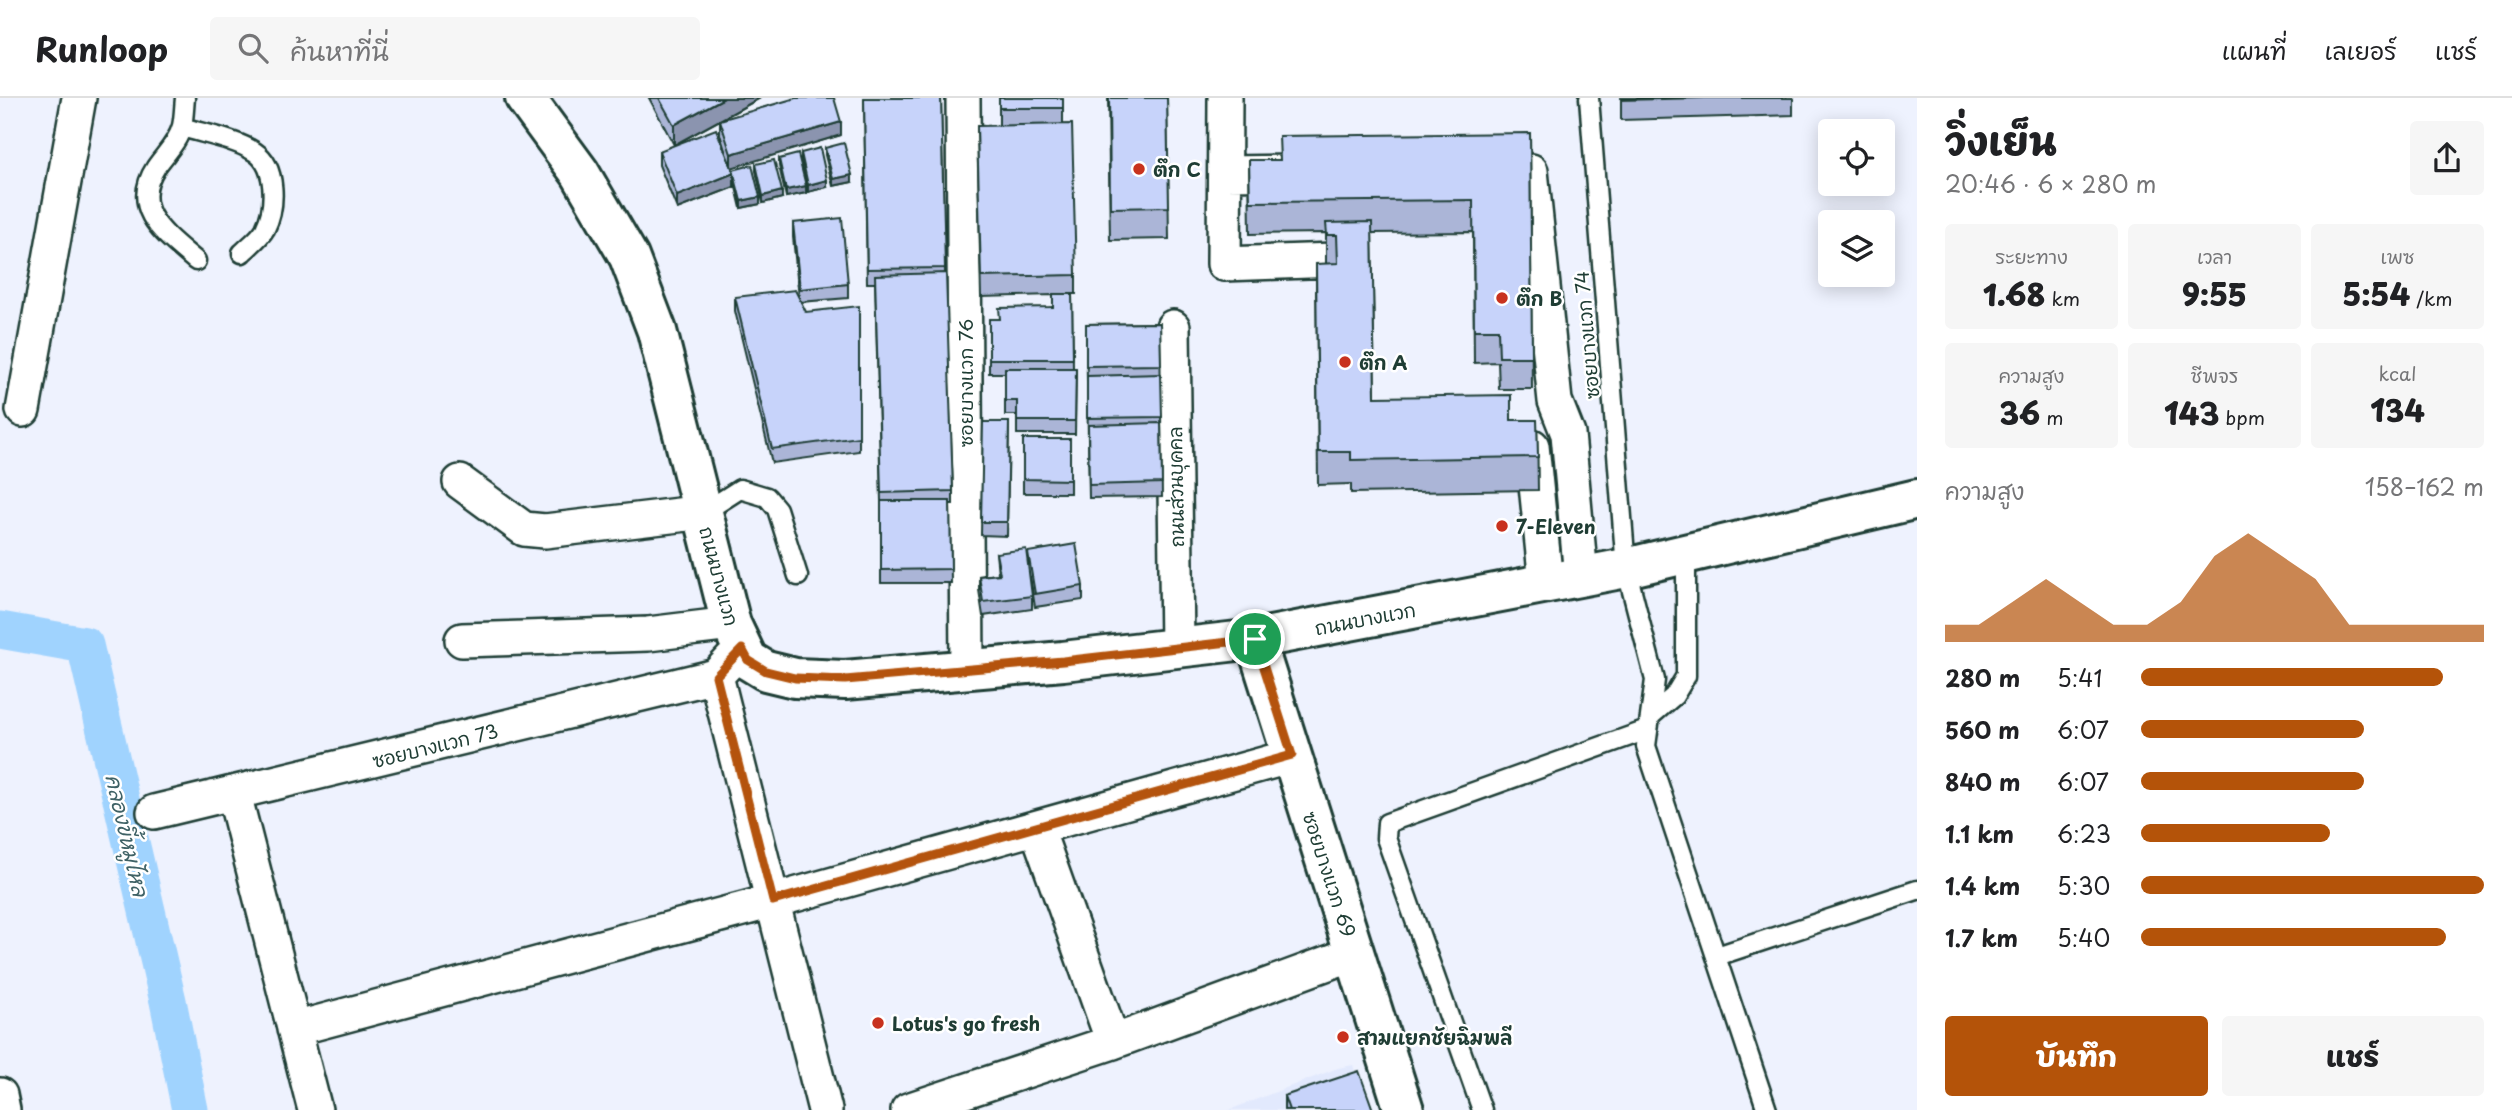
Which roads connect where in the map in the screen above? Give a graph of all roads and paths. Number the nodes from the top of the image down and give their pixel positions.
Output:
1 (79, 98) edge
2 (185, 98) edge
3 (525, 98) edge
4 (963, 98) edge
5 (1225, 98) edge
6 (1589, 98) edge
7 (182, 127) junction
8 (1448, 171) edge
9 (1323, 172) edge
10 (1226, 173) junction
11 (242, 253) dead end
12 (196, 261) dead end
13 (1173, 327) dead end
14 (1334, 327) edge
15 (23, 410) dead end
16 (1568, 434) junction
17 (460, 482) dead end
18 (1917, 499) edge
19 (704, 512) junction
20 (1686, 554) junction
21 (1626, 568) junction
22 (798, 576) dead end
23 (1563, 580) junction
24 (736, 637) junction
25 (1255, 639) junction
26 (462, 640) dead end
27 (1177, 647) junction
28 (967, 668) junction
29 (716, 676) junction
30 (1650, 722) junction
31 (1292, 755) junction
32 (234, 794) junction
33 (154, 812) dead end
34 (1037, 829) junction
35 (1917, 890) edge
36 (773, 901) junction
37 (1356, 953) junction
38 (1717, 957) junction
39 (294, 1029) junction
40 (1112, 1042) junction
41 (0, 1095) edge
42 (3, 1110) edge
43 (315, 1110) edge
44 (825, 1110) edge
45 (908, 1110) edge
46 (1404, 1110) edge
47 (1482, 1110) edge
48 (1767, 1110) edge

1 - 15 street
2 - 7 lane
3 - 19 main road, ถนนบางแวก
4 - 28 street, ซอยบางแวก 76
5 - 10 street
6 - 21 lane, ซอยบางแวก 74
7 - 11 lane
7 - 12 lane
8 - 16 street
9 - 10 street
10 - 14 street
13 - 27 street, ถนนส่วนบุคคล
16 - 23 street
16 - 23 street
17 - 19 street
18 - 20 main road, ถนนบางแวก
19 - 22 lane
19 - 24 main road, ถนนบางแวก
20 - 21 main road, ถนนบางแวก
20 - 30 lane
21 - 23 main road, ถนนบางแวก
21 - 30 lane, ซอยบางแวก 74
23 - 25 main road, ถนนบางแวก
24 - 26 street
24 - 28 main road, ถนนบางแวก
24 - 29 street
25 - 27 main road, ถนนบางแวก
25 - 31 main road, ซอยบางแวก 69
27 - 28 main road, ถนนบางแวก
29 - 32 street, ซอยบางแวก 73
29 - 36 street
30 - 38 lane, ซอยบางแวก 74
30 - 47 lane
31 - 34 street
31 - 37 main road, ซอยบางแวก 69
32 - 33 street, ซอยบางแวก 73
32 - 39 street
34 - 36 street
34 - 40 street
35 - 38 lane
36 - 39 street
36 - 44 street
37 - 40 street
37 - 46 main road, ซอยบางแวก 69
38 - 48 lane, ซอยบางแวก 74
39 - 43 street
40 - 45 street
41 - 42 street

